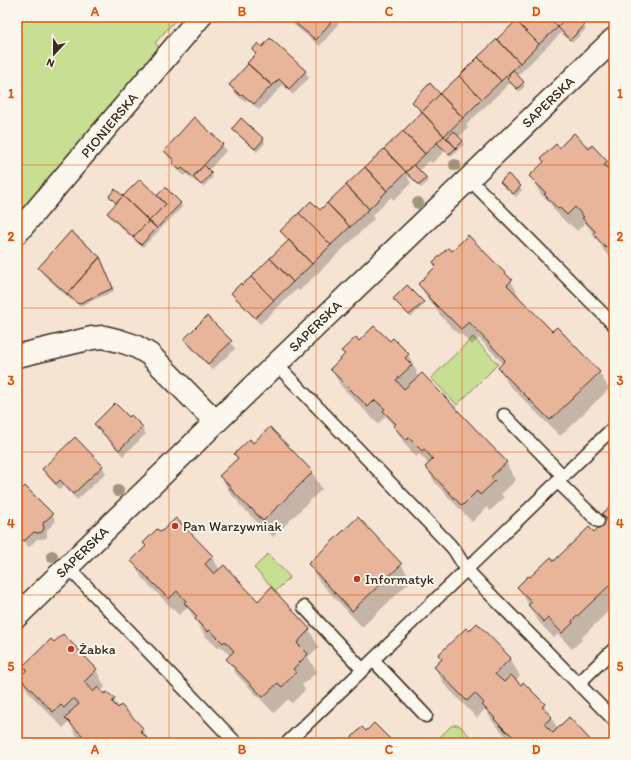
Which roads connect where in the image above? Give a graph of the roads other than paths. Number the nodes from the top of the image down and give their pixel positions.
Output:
1 (200, 17) edge
2 (614, 38) edge
3 (468, 178) junction
4 (17, 233) edge
5 (614, 325) edge
6 (17, 356) edge
7 (276, 364) junction
8 (504, 415) dead end
9 (216, 422) junction
10 (614, 426) edge
11 (560, 479) junction
12 (598, 521) dead end
13 (68, 567) junction
14 (466, 569) junction
15 (304, 607) dead end
16 (17, 616) edge
17 (614, 649) edge
18 (372, 660) junction
19 (362, 670) junction
20 (578, 684) junction
21 (426, 716) dead end
22 (614, 720) edge
23 (236, 743) edge
24 (287, 743) edge

1 - 4 street, PIONIERSKA
2 - 3 street, SAPERSKA
3 - 5 lane
3 - 7 street, SAPERSKA
6 - 9 street
7 - 9 street, SAPERSKA
7 - 14 lane
8 - 11 lane
9 - 13 street, SAPERSKA
10 - 11 lane
11 - 12 lane
11 - 14 lane
13 - 16 street, SAPERSKA
13 - 23 lane
14 - 18 lane
14 - 20 lane
15 - 19 lane
17 - 20 lane
18 - 19 lane
18 - 21 lane
19 - 24 lane
20 - 22 lane

